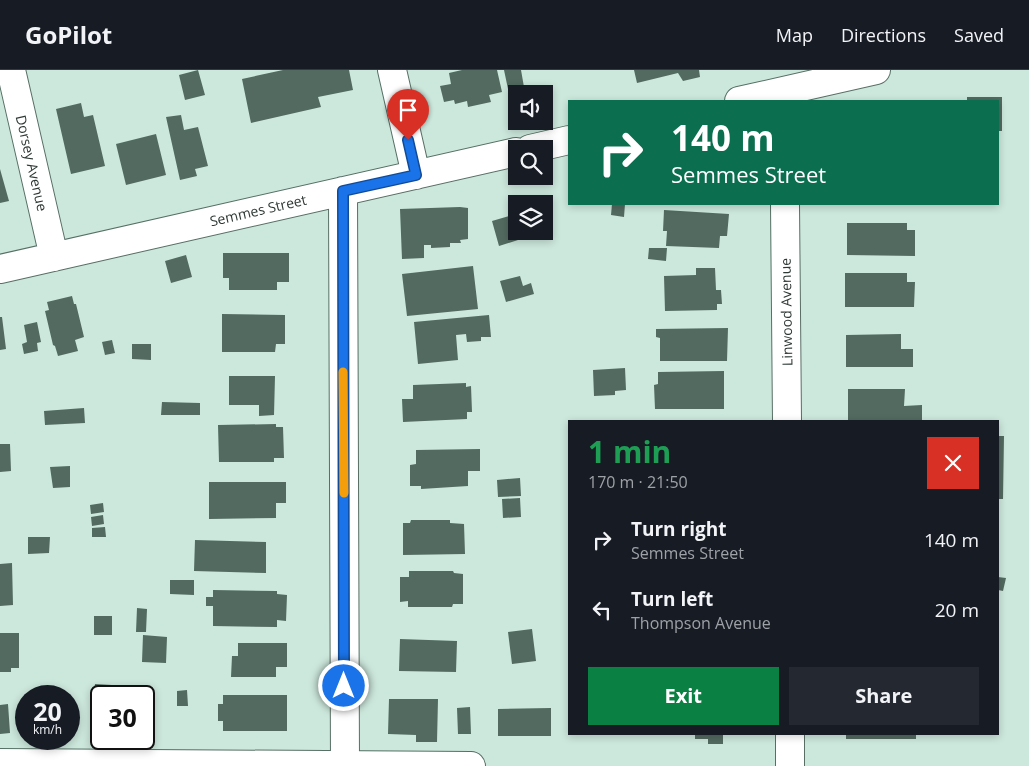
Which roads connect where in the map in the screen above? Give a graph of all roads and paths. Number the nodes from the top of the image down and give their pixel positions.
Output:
1 (11, 70) edge
2 (392, 70) edge
3 (876, 70) edge
4 (783, 87) edge
5 (742, 100) edge
6 (568, 140) edge
7 (553, 144) edge
8 (508, 154) edge
9 (416, 175) junction
10 (343, 191) junction
11 (785, 205) edge
12 (54, 257) junction
13 (0, 269) edge
14 (787, 420) edge
15 (790, 735) edge
16 (0, 763) edge
17 (344, 765) edge
18 (471, 766) edge
19 (790, 766) edge

1 - 12 street, Dorsey Avenue
2 - 9 street
3 - 4 street
4 - 5 street
6 - 7 street
8 - 9 street, Semmes Street
9 - 10 street, Semmes Street
10 - 12 street, Semmes Street
10 - 17 street
11 - 14 street, Linwood Avenue
12 - 13 street, Semmes Street
15 - 19 street
16 - 17 street
17 - 18 street

